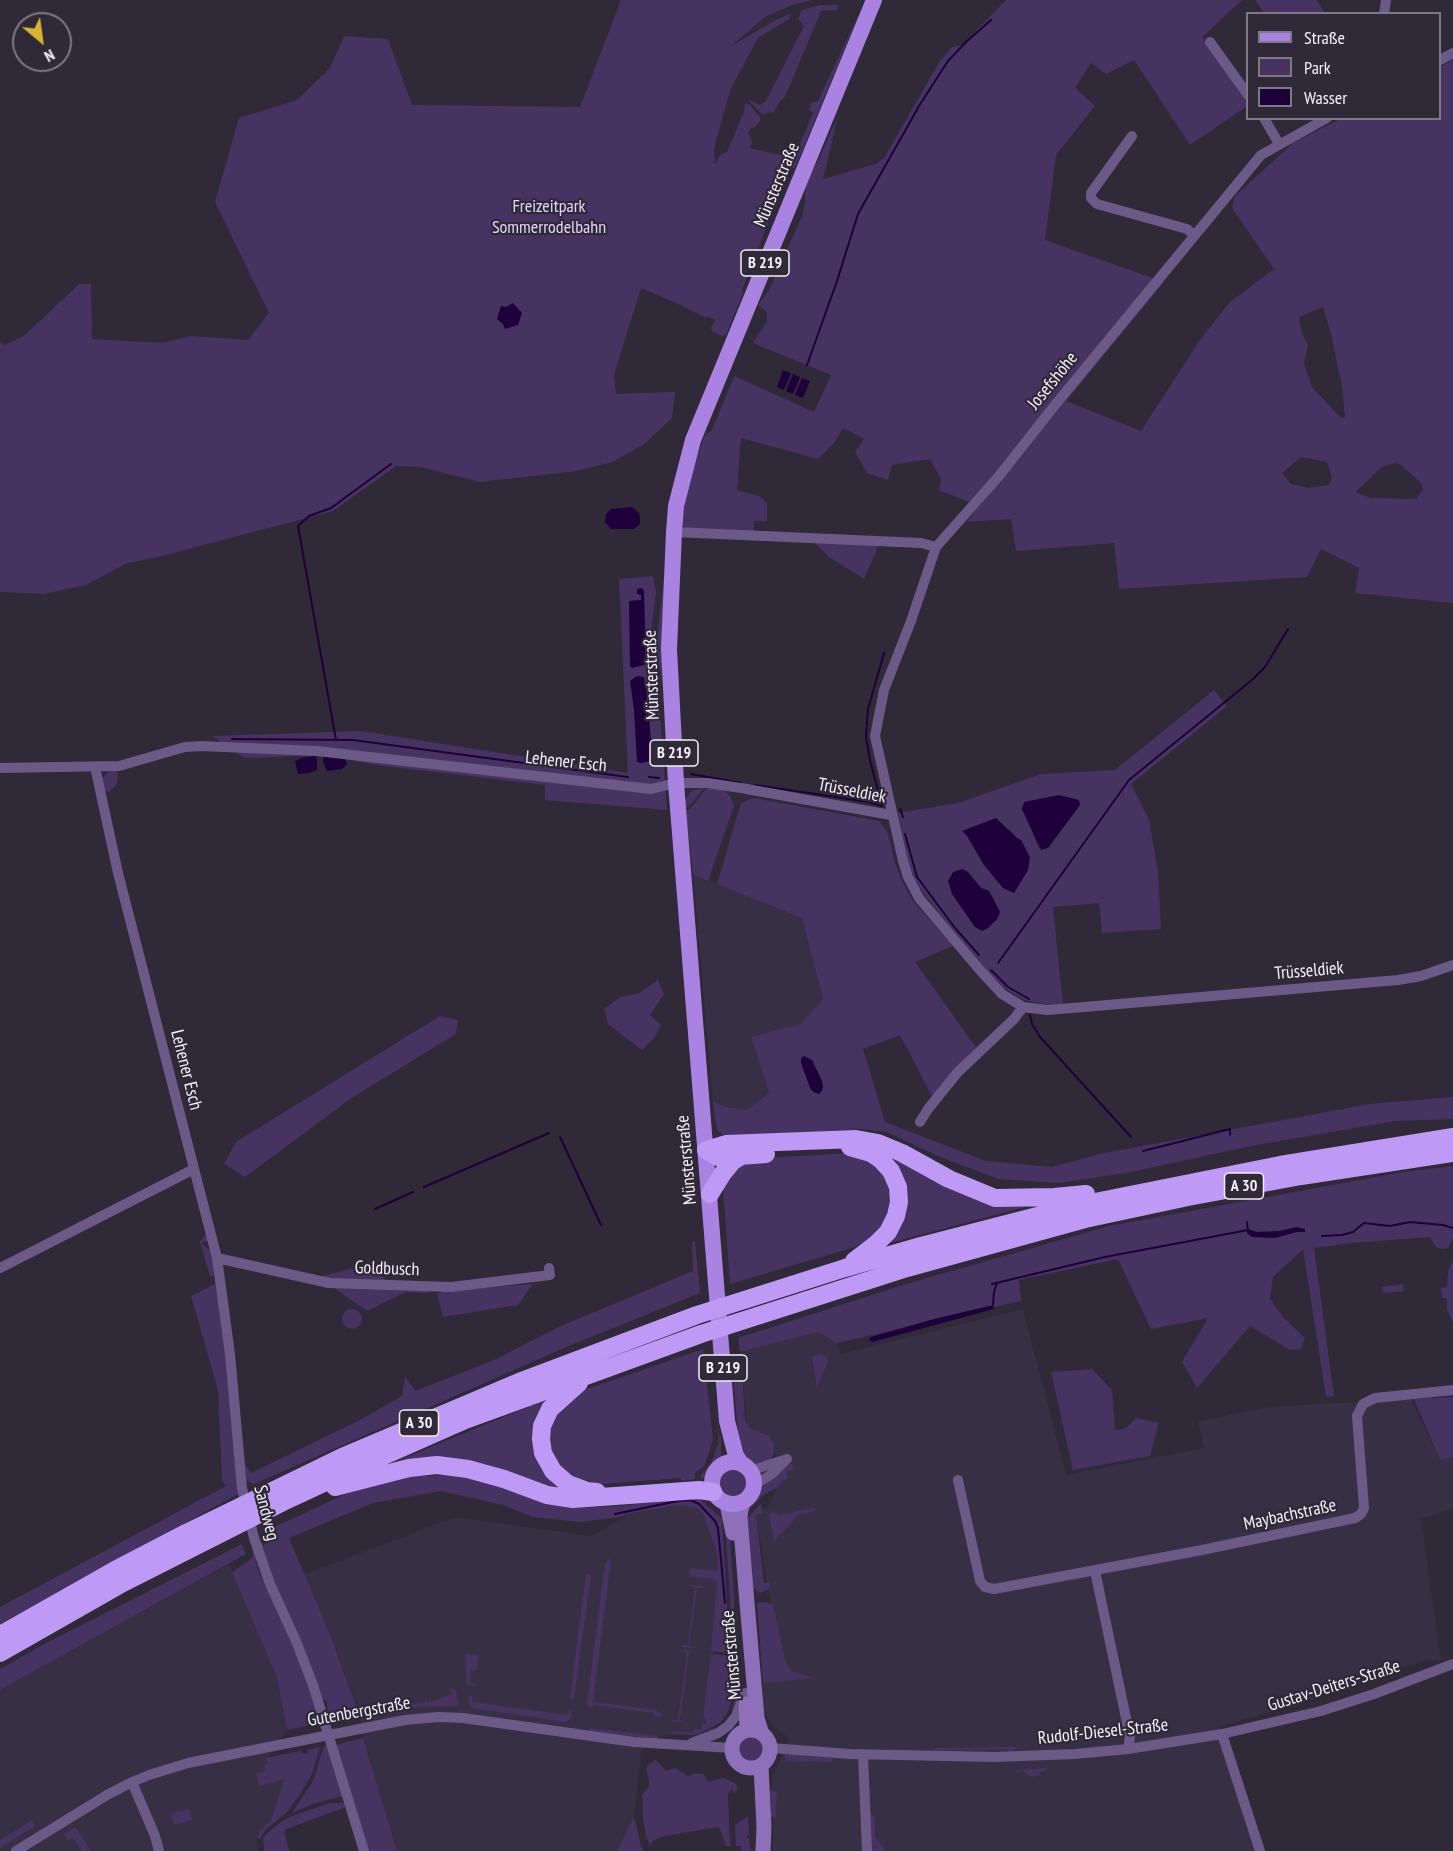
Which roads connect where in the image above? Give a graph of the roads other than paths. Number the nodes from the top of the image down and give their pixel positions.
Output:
1 (874, 0) edge
2 (1210, 42) dead end
3 (1246, 92) edge
4 (1265, 120) edge
5 (1323, 120) edge
6 (1132, 136) dead end
7 (1279, 144) junction
8 (1194, 235) junction
9 (674, 532) junction
10 (936, 547) junction
11 (95, 767) junction
12 (0, 768) edge
13 (676, 783) junction
14 (891, 815) junction
15 (1453, 965) edge
16 (1023, 1007) junction
17 (920, 1122) dead end
18 (1453, 1137) edge
19 (706, 1150) junction
20 (1453, 1153) edge
21 (741, 1156) junction
22 (194, 1169) junction
23 (710, 1194) junction
24 (1133, 1194) junction
25 (217, 1258) junction
26 (0, 1268) edge
27 (549, 1268) dead end
28 (845, 1268) junction
29 (590, 1374) junction
30 (1453, 1390) edge
31 (727, 1420) junction
32 (748, 1473) junction
33 (958, 1480) dead end
34 (723, 1488) junction
35 (287, 1500) junction
36 (264, 1503) junction
37 (234, 1518) junction
38 (1095, 1571) junction
39 (0, 1635) edge
40 (0, 1653) edge
41 (1453, 1664) edge
42 (745, 1693) junction
43 (754, 1730) junction
44 (328, 1734) junction
45 (1222, 1734) junction
46 (683, 1745) junction
47 (732, 1748) junction
48 (771, 1748) junction
49 (1128, 1749) junction
50 (863, 1755) junction
51 (754, 1767) junction
52 (132, 1782) junction
53 (763, 1846) edge
54 (16, 1851) edge
55 (159, 1851) edge
56 (364, 1851) edge
57 (867, 1851) edge
58 (1260, 1851) edge

1 - 9 main road, Münsterstraße / B 219
2 - 3 street
4 - 7 street
5 - 7 street, Josefshöhe
6 - 8 street
7 - 8 street, Josefshöhe
8 - 10 street, Josefshöhe
9 - 10 street
9 - 13 main road, Münsterstraße / B 219
10 - 14 street, Josefshöhe
11 - 12 street, Lehener Esch
11 - 13 street, Lehener Esch
11 - 22 street, Lehener Esch
13 - 14 street, Trüsseldiek
13 - 19 main road, Münsterstraße / B 219
14 - 16 street, Trüsseldiek
15 - 16 street, Trüsseldiek
16 - 17 street
18 - 24 highway, A 30
19 - 21 highway
19 - 23 main road, Münsterstraße / B 219
19 - 24 highway
20 - 29 highway, A 30
21 - 23 highway
21 - 28 highway
22 - 25 street, Sandweg
22 - 26 street
23 - 31 main road, Münsterstraße / B 219
24 - 28 highway, A 30
25 - 27 street, Goldbusch
25 - 44 street, Sandweg
28 - 36 highway, A 30
29 - 34 highway
29 - 35 highway, A 30
30 - 38 street, Maybachstraße
31 - 32 main road, Münsterstraße / B 219
31 - 34 main road, Münsterstraße / B 219
32 - 34 main road
32 - 34 main road
33 - 38 street, Maybachstraße
34 - 35 highway
34 - 42 main road, Münsterstraße
34 - 43 main road, Münsterstraße
35 - 36 highway, A 30
36 - 37 highway, A 30
37 - 39 highway, A 30
37 - 40 highway, A 30
38 - 49 street
41 - 45 street, Gustav-Deiters-Straße
42 - 43 main road, Münsterstraße
42 - 46 street, Münsterstraße
43 - 47 main road
43 - 48 main road, Münsterstraße
44 - 46 street, Gutenbergstraße
44 - 52 street, Gutenbergstraße
44 - 56 street, Sandweg
45 - 49 street, Rudolf-Diesel-Straße
45 - 58 street
46 - 47 street, Gutenbergstraße
47 - 51 main road
48 - 50 street, Rudolf-Diesel-Straße
48 - 51 main road
49 - 50 street, Rudolf-Diesel-Straße
50 - 57 street
51 - 53 main road
52 - 54 street, Gutenbergstraße
52 - 55 street

